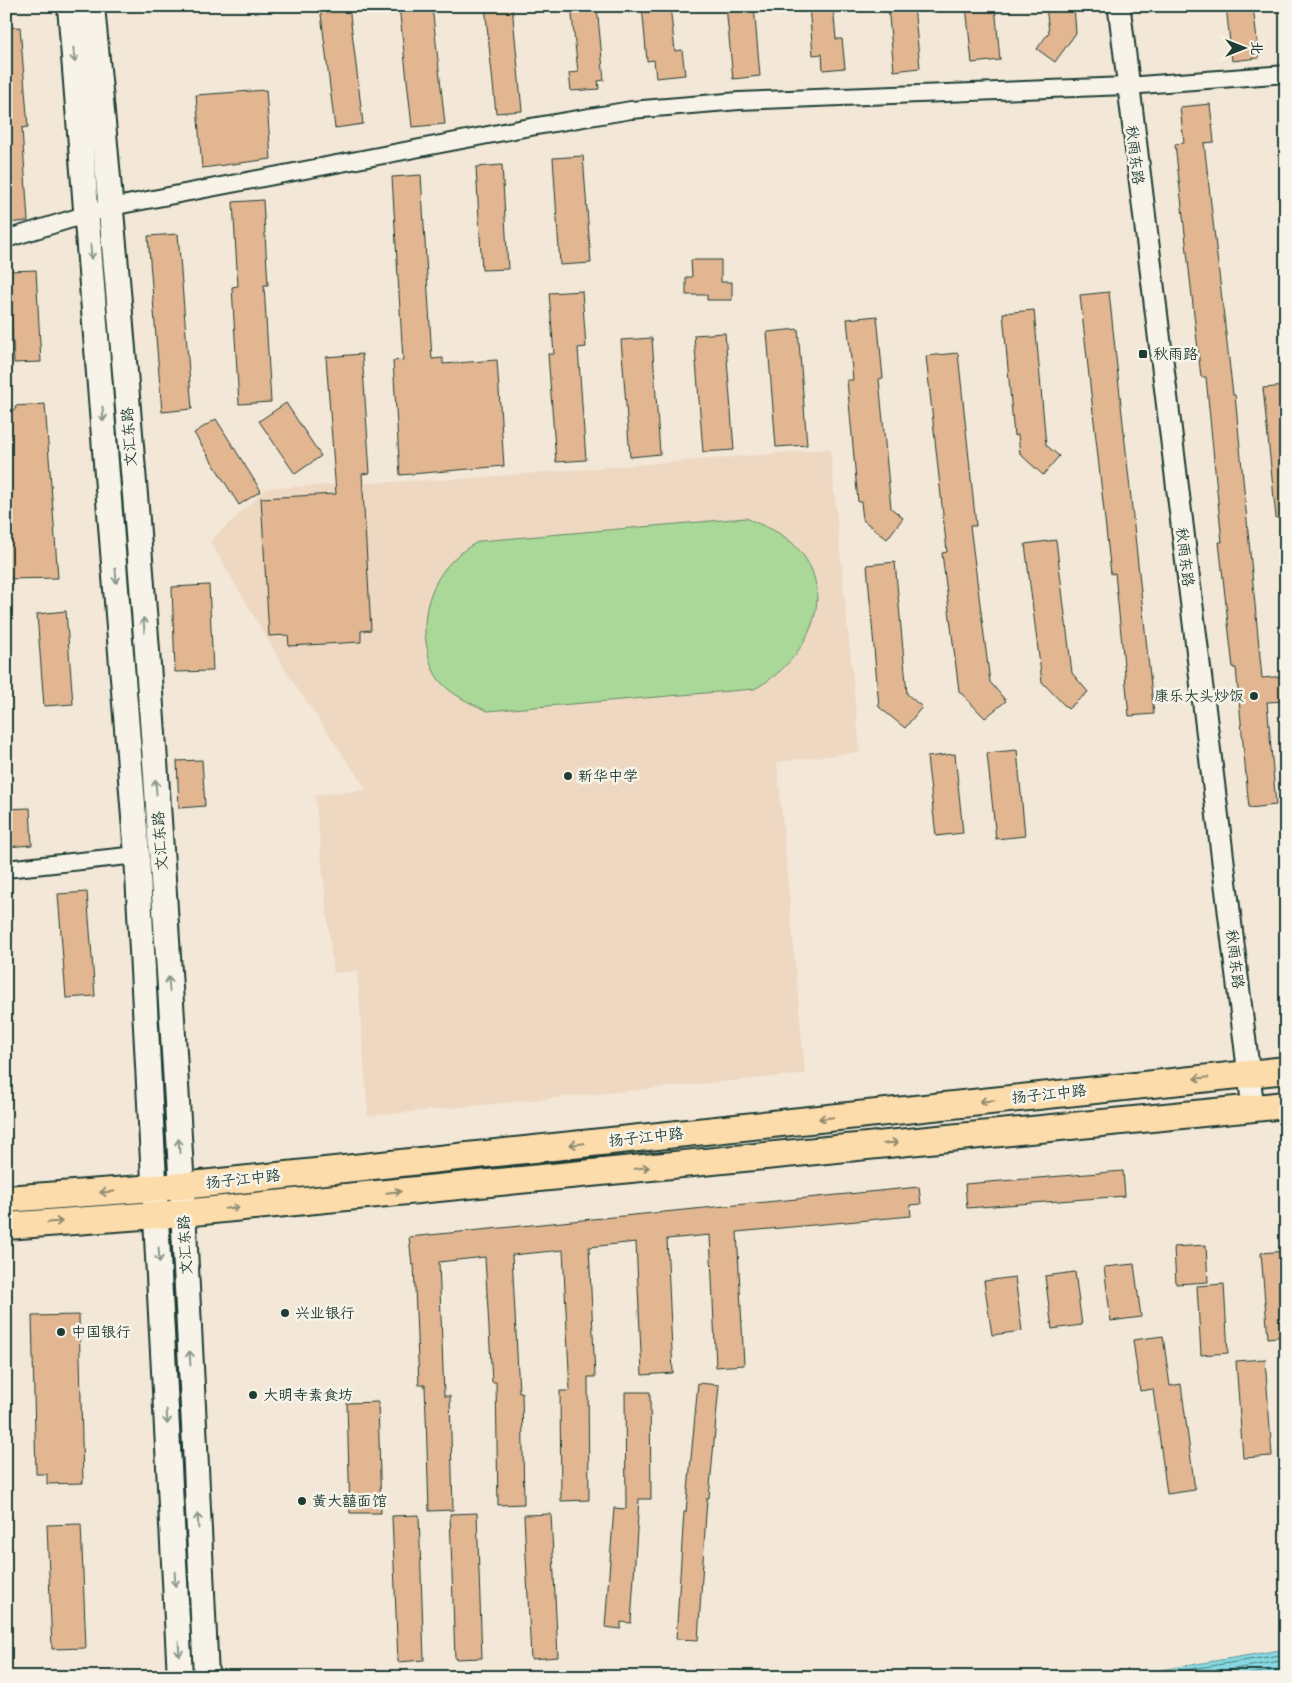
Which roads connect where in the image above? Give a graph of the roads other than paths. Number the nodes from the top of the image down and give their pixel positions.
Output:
1 (70, 6) edge
2 (92, 6) edge
3 (1119, 6) edge
4 (1286, 74) edge
5 (1127, 86) junction
6 (111, 207) junction
7 (88, 213) junction
8 (6, 239) edge
9 (137, 855) junction
10 (6, 869) edge
11 (1286, 1070) edge
12 (1250, 1073) junction
13 (1286, 1105) edge
14 (1253, 1108) junction
15 (182, 1186) junction
16 (156, 1188) junction
17 (6, 1199) edge
18 (183, 1213) junction
19 (157, 1215) junction
20 (6, 1226) edge
21 (180, 1677) edge
22 (206, 1677) edge

1 -> 7 main road, 文汇东路
2 - 6 main road, 文汇东路
3 - 5 street, 秋雨东路
4 - 5 street
5 - 6 street
5 - 12 street, 秋雨东路
6 - 7 street
15 -> 6 main road, 文汇东路
7 - 8 street
7 -> 9 main road, 文汇东路
9 - 10 street
9 - 16 main road, 文汇东路
11 - 12 main road, 扬子江中路
12 - 14 street, 秋雨东路
12 -> 15 main road, 扬子江中路
13 - 14 main road, 扬子江中路
18 -> 14 main road, 扬子江中路
15 - 16 main road, 扬子江中路
15 - 18 main road, 文汇东路
16 -> 17 main road, 扬子江中路
16 - 19 main road, 文汇东路
18 - 19 main road, 扬子江中路
22 -> 18 main road, 文汇东路
20 -> 19 main road, 扬子江中路
19 -> 21 main road, 文汇东路

